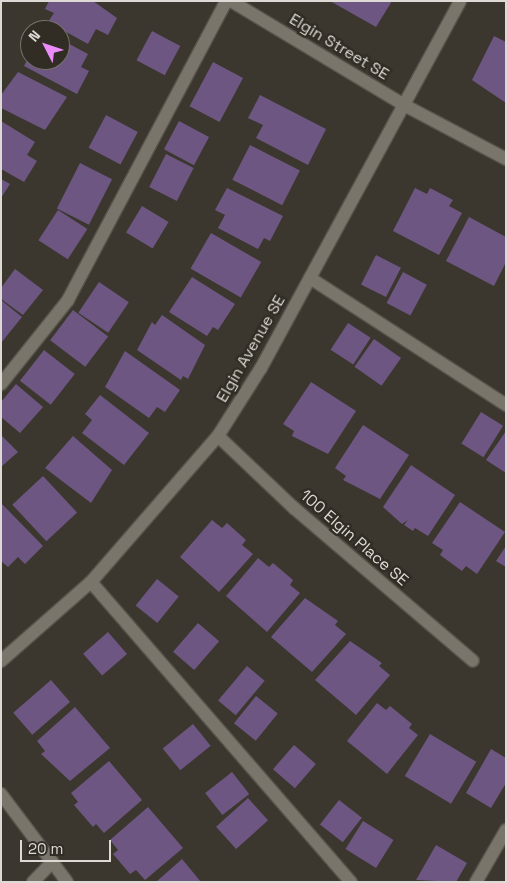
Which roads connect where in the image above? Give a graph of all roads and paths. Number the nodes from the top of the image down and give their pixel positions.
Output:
1 (226, 1) edge
2 (231, 1) edge
3 (460, 1) edge
4 (406, 106) junction
5 (506, 159) edge
6 (310, 278) junction
7 (1, 384) edge
8 (506, 405) edge
9 (218, 436) junction
10 (91, 582) junction
11 (1, 661) edge
12 (473, 661) dead end
13 (1, 794) edge
14 (506, 830) edge
15 (52, 862) junction
16 (33, 882) edge
17 (68, 882) edge
18 (351, 882) edge
19 (476, 882) edge

1 - 7 street
2 - 4 street, Elgin Street SE
3 - 4 street, Elgin Avenue SE
4 - 5 street, Elgin Street SE
4 - 6 street, Elgin Avenue SE
6 - 8 street
6 - 9 street, Elgin Avenue SE
9 - 10 street, Elgin Avenue SE
9 - 12 street, 100 Elgin Place SE
10 - 11 street, Elgin Avenue SE
10 - 18 street
13 - 15 street
14 - 19 street
15 - 16 street
15 - 17 street

